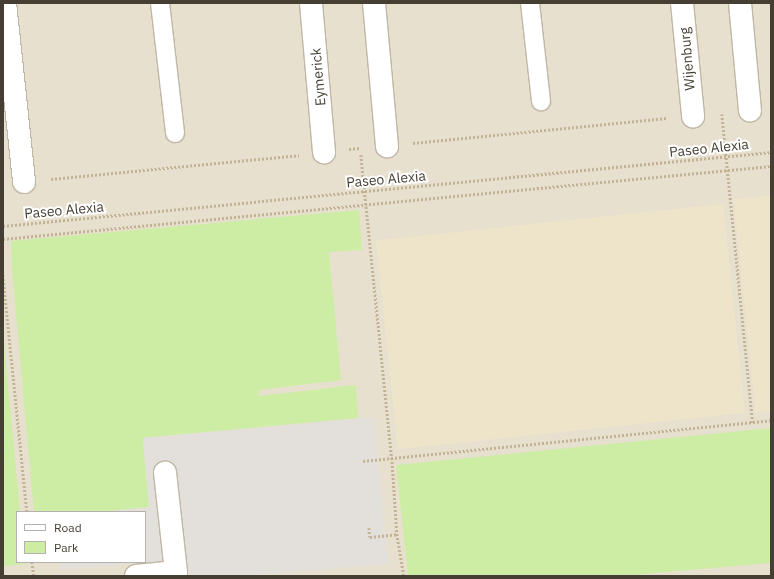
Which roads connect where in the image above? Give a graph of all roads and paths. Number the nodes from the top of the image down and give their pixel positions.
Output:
1 (5, 3) edge
2 (160, 3) edge
3 (311, 3) edge
4 (374, 3) edge
5 (530, 3) edge
6 (682, 3) edge
7 (740, 3) edge
8 (541, 101) dead end
9 (750, 111) dead end
10 (722, 113) dead end
11 (693, 116) dead end
12 (175, 133) dead end
13 (387, 146) dead end
14 (360, 148) dead end
15 (324, 152) dead end
16 (771, 152) edge
17 (726, 156) junction
18 (771, 166) edge
19 (728, 170) junction
20 (24, 182) dead end
21 (366, 191) junction
22 (366, 205) junction
23 (3, 226) edge
24 (3, 240) edge
25 (3, 275) edge
26 (771, 420) edge
27 (753, 422) junction
28 (392, 458) junction
29 (363, 461) dead end
30 (165, 473) dead end
31 (27, 511) edge
32 (369, 528) dead end
33 (398, 534) junction
34 (32, 563) edge
35 (34, 576) edge
36 (136, 576) edge
37 (404, 576) edge

1 - 20 street
2 - 12 lane
3 - 15 street, Eymerick
4 - 13 street
5 - 8 lane
6 - 11 street, Wijenburg
7 - 9 street
10 - 17 path
14 - 21 path
16 - 17 path, Paseo Alexia
17 - 19 path
17 - 21 path, Paseo Alexia
18 - 19 path
19 - 22 path
19 - 27 path
21 - 22 path
21 - 23 path, Paseo Alexia
22 - 24 path
22 - 28 path
25 - 31 path
26 - 27 path
27 - 28 path
28 - 29 path
28 - 33 path
30 - 36 street
32 - 33 path
33 - 37 path
34 - 35 path

